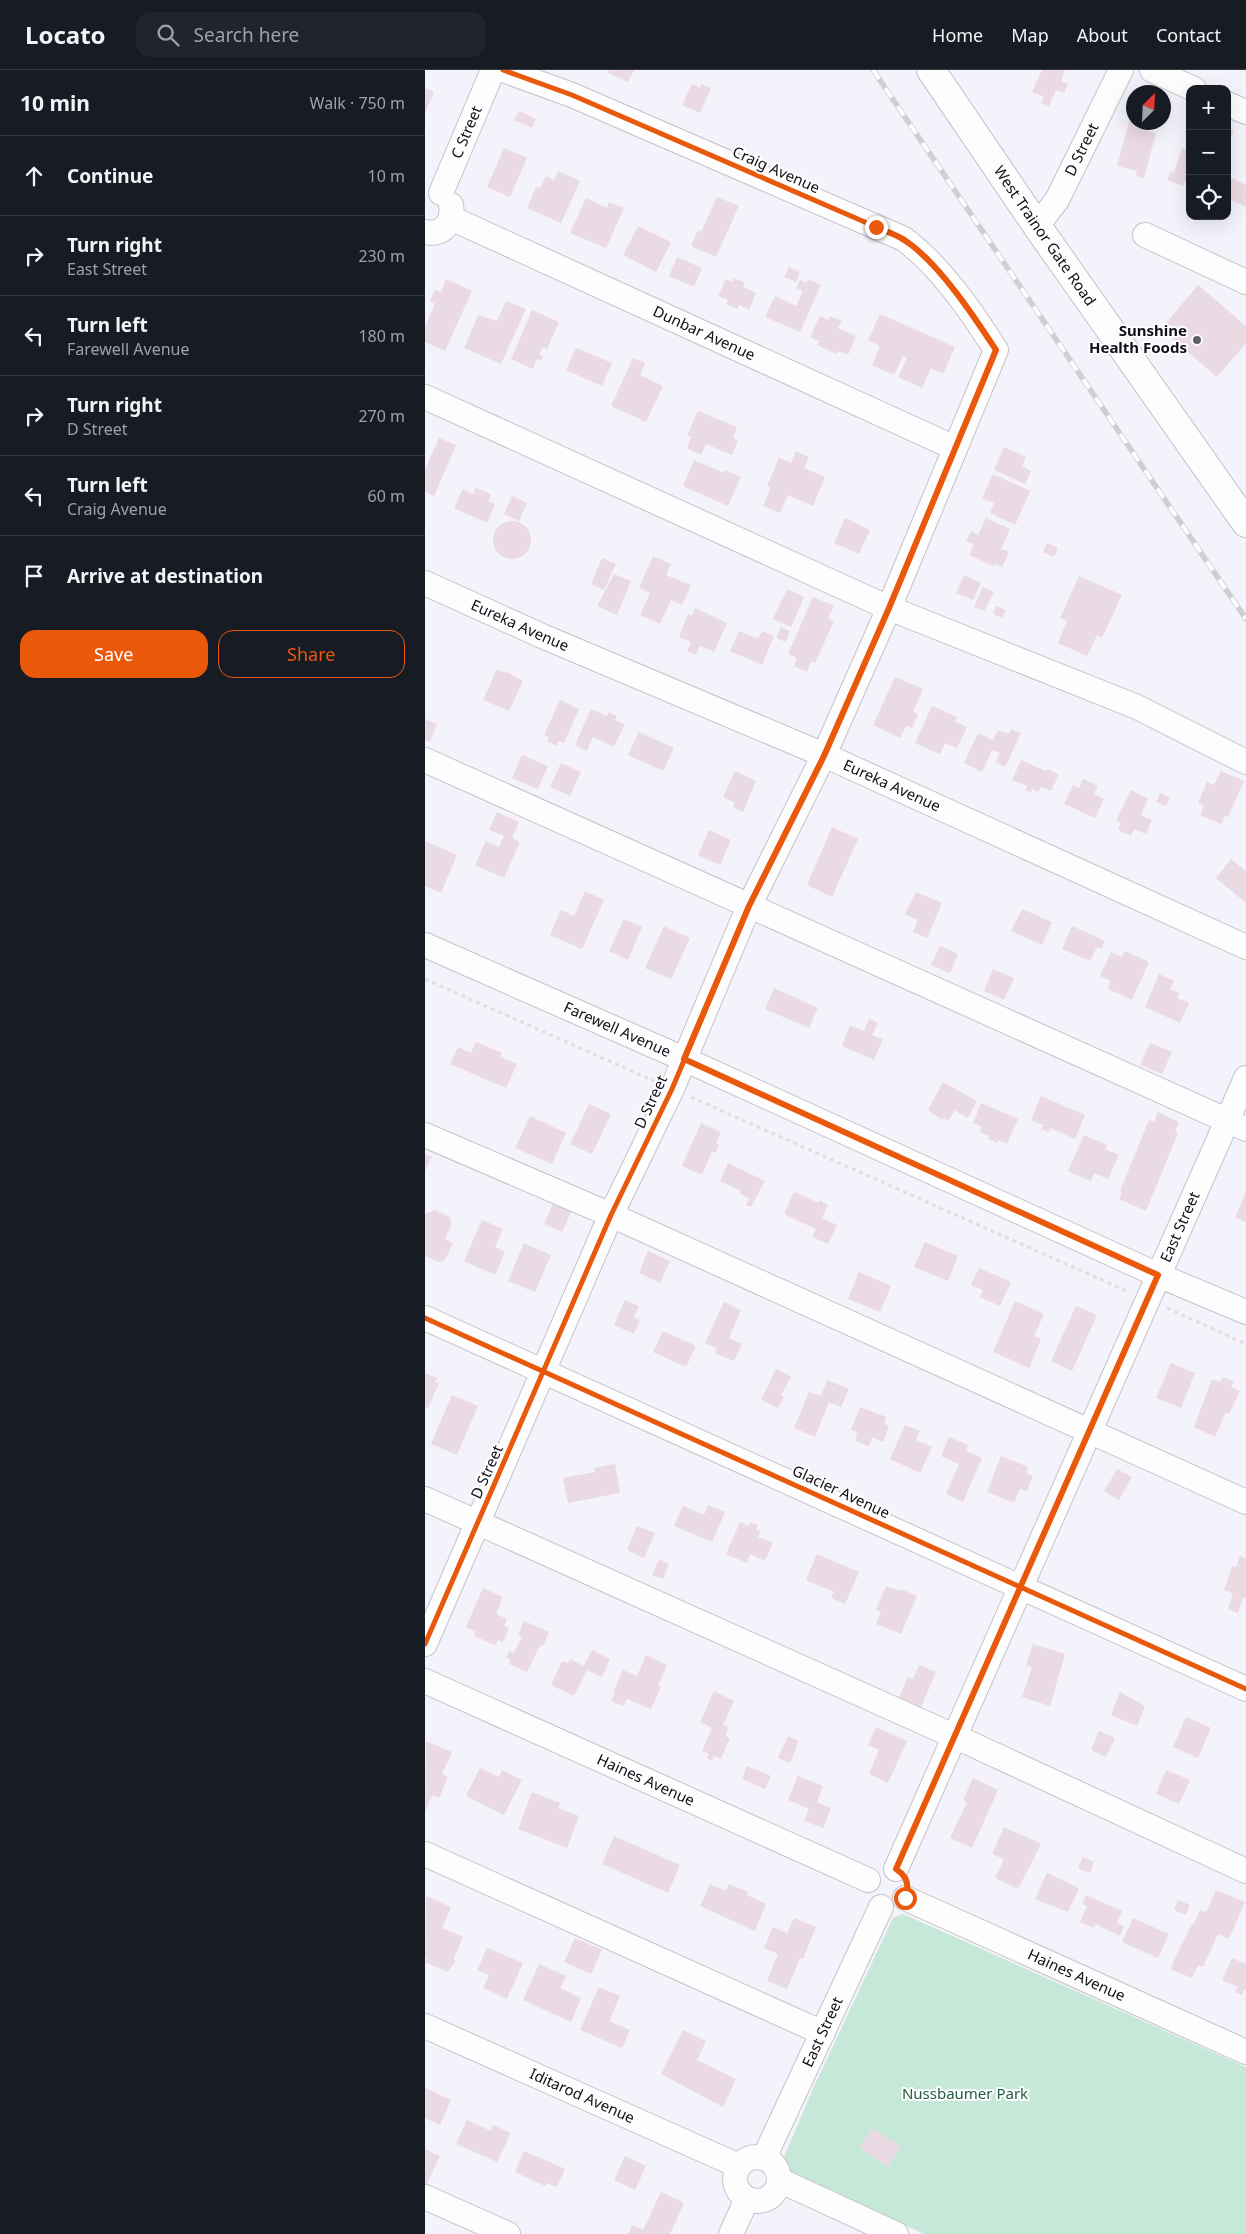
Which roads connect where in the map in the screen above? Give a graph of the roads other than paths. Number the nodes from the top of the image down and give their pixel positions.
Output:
1 (493, 70) edge
2 (503, 70) edge
3 (931, 70) edge
4 (1121, 70) edge
5 (1152, 70) edge
6 (1186, 85) edge
7 (1231, 106) edge
8 (1246, 112) edge
9 (433, 193) edge
10 (451, 218) junction
11 (1037, 226) junction
12 (425, 232) edge
13 (1145, 235) dead end
14 (1246, 282) edge
15 (996, 350) joint
16 (425, 397) edge
17 (955, 448) junction
18 (1246, 523) edge
19 (425, 583) edge
20 (889, 608) junction
21 (824, 756) junction
22 (425, 760) edge
23 (1246, 762) edge
24 (749, 906) junction
25 (425, 945) edge
26 (1246, 947) edge
27 (684, 1059) junction
28 (1246, 1078) edge
29 (1236, 1125) edge
30 (425, 1135) edge
31 (611, 1215) junction
32 (1158, 1275) junction
33 (1246, 1312) edge
34 (425, 1318) edge
35 (545, 1371) junction
36 (1090, 1432) junction
37 (425, 1499) edge
38 (1246, 1502) edge
39 (478, 1522) junction
40 (1019, 1587) junction
41 (425, 1644) edge
42 (425, 1681) edge
43 (1246, 1689) edge
44 (954, 1736) junction
45 (425, 1854) edge
46 (896, 1869) junction
47 (1246, 1871) edge
48 (868, 1880) junction
49 (905, 1898) junction
50 (881, 1907) junction
51 (425, 2026) edge
52 (823, 2033) junction
53 (1246, 2052) edge
54 (764, 2158) junction
55 (739, 2166) junction
56 (779, 2180) junction
57 (425, 2197) edge
58 (747, 2198) junction
59 (508, 2234) edge
60 (731, 2234) edge
61 (896, 2234) edge

1 - 9 street, C Street
2 - 15 street, Craig Avenue
3 - 11 main road, West Trainor Gate Road
4 - 11 street, D Street
5 - 6 street
7 - 8 street
9 - 10 street
10 - 12 street
10 - 17 street, Dunbar Avenue
11 - 18 main road, West Trainor Gate Road
13 - 14 street
15 - 17 street, D Street
16 - 20 street
17 - 20 street, D Street
19 - 21 street, Eureka Avenue
20 - 21 street, D Street
20 - 23 street
21 - 24 street, D Street
21 - 26 street, Eureka Avenue
22 - 24 street
24 - 27 street, D Street
24 - 29 street
25 - 27 street, Farewell Avenue
27 - 31 street, D Street
27 - 32 street, Farewell Avenue
28 - 29 street, East Street
29 - 32 street, East Street
30 - 31 street
31 - 35 street, D Street
31 - 36 street
32 - 33 street, Farewell Avenue
32 - 36 street, East Street
34 - 35 street, Glacier Avenue
35 - 39 street, D Street
35 - 40 street, Glacier Avenue
36 - 38 street
36 - 40 street, East Street
37 - 39 street
39 - 41 street, D Street
39 - 44 street
40 - 43 street, Glacier Avenue
40 - 44 street, East Street
42 - 48 street, Haines Avenue
44 - 46 street, East Street
44 - 47 street
45 - 52 street
46 - 48 street
46 - 49 street
48 - 50 street
49 - 50 street
49 - 53 street, Haines Avenue
50 - 52 street, East Street
51 - 55 street, Iditarod Avenue
52 - 54 street, East Street
54 - 55 street
54 - 56 street
55 - 58 street
56 - 58 street
56 - 61 street
57 - 59 street
58 - 60 street

